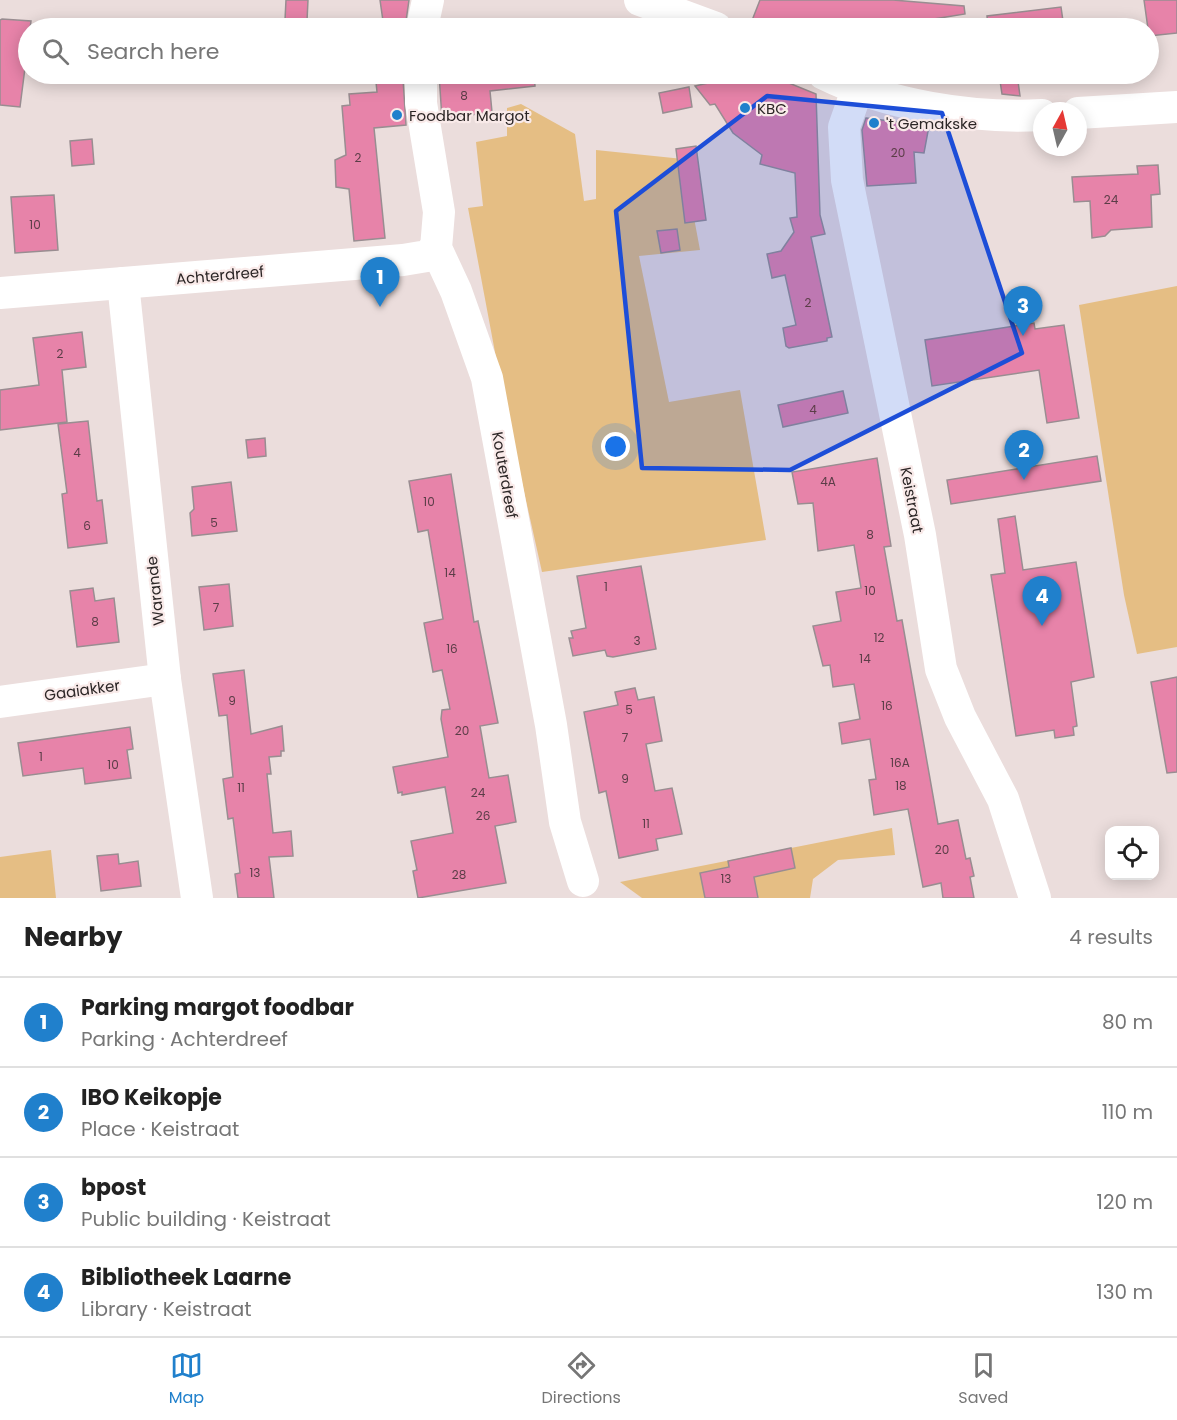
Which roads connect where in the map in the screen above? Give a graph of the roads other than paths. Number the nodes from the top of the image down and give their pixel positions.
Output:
1 (428, 0) edge
2 (640, 0) edge
3 (424, 18) edge
4 (689, 18) edge
5 (421, 84) edge
6 (845, 84) edge
7 (857, 90) junction
8 (1177, 107) edge
9 (1087, 112) edge
10 (1033, 115) edge
11 (436, 248) junction
12 (123, 283) junction
13 (0, 293) edge
14 (165, 679) junction
15 (0, 702) edge
16 (583, 881) dead end
17 (196, 898) edge
18 (1035, 898) edge

1 - 3 street
2 - 4 street
5 - 11 street, Kouterdreef
6 - 7 street
7 - 10 street
7 - 18 street, Keistraat
8 - 9 street
11 - 12 street, Achterdreef
11 - 16 street, Kouterdreef
12 - 13 street, Achterdreef
12 - 14 street, Warande
14 - 15 street, Gaaiakker
14 - 17 street, Warande

